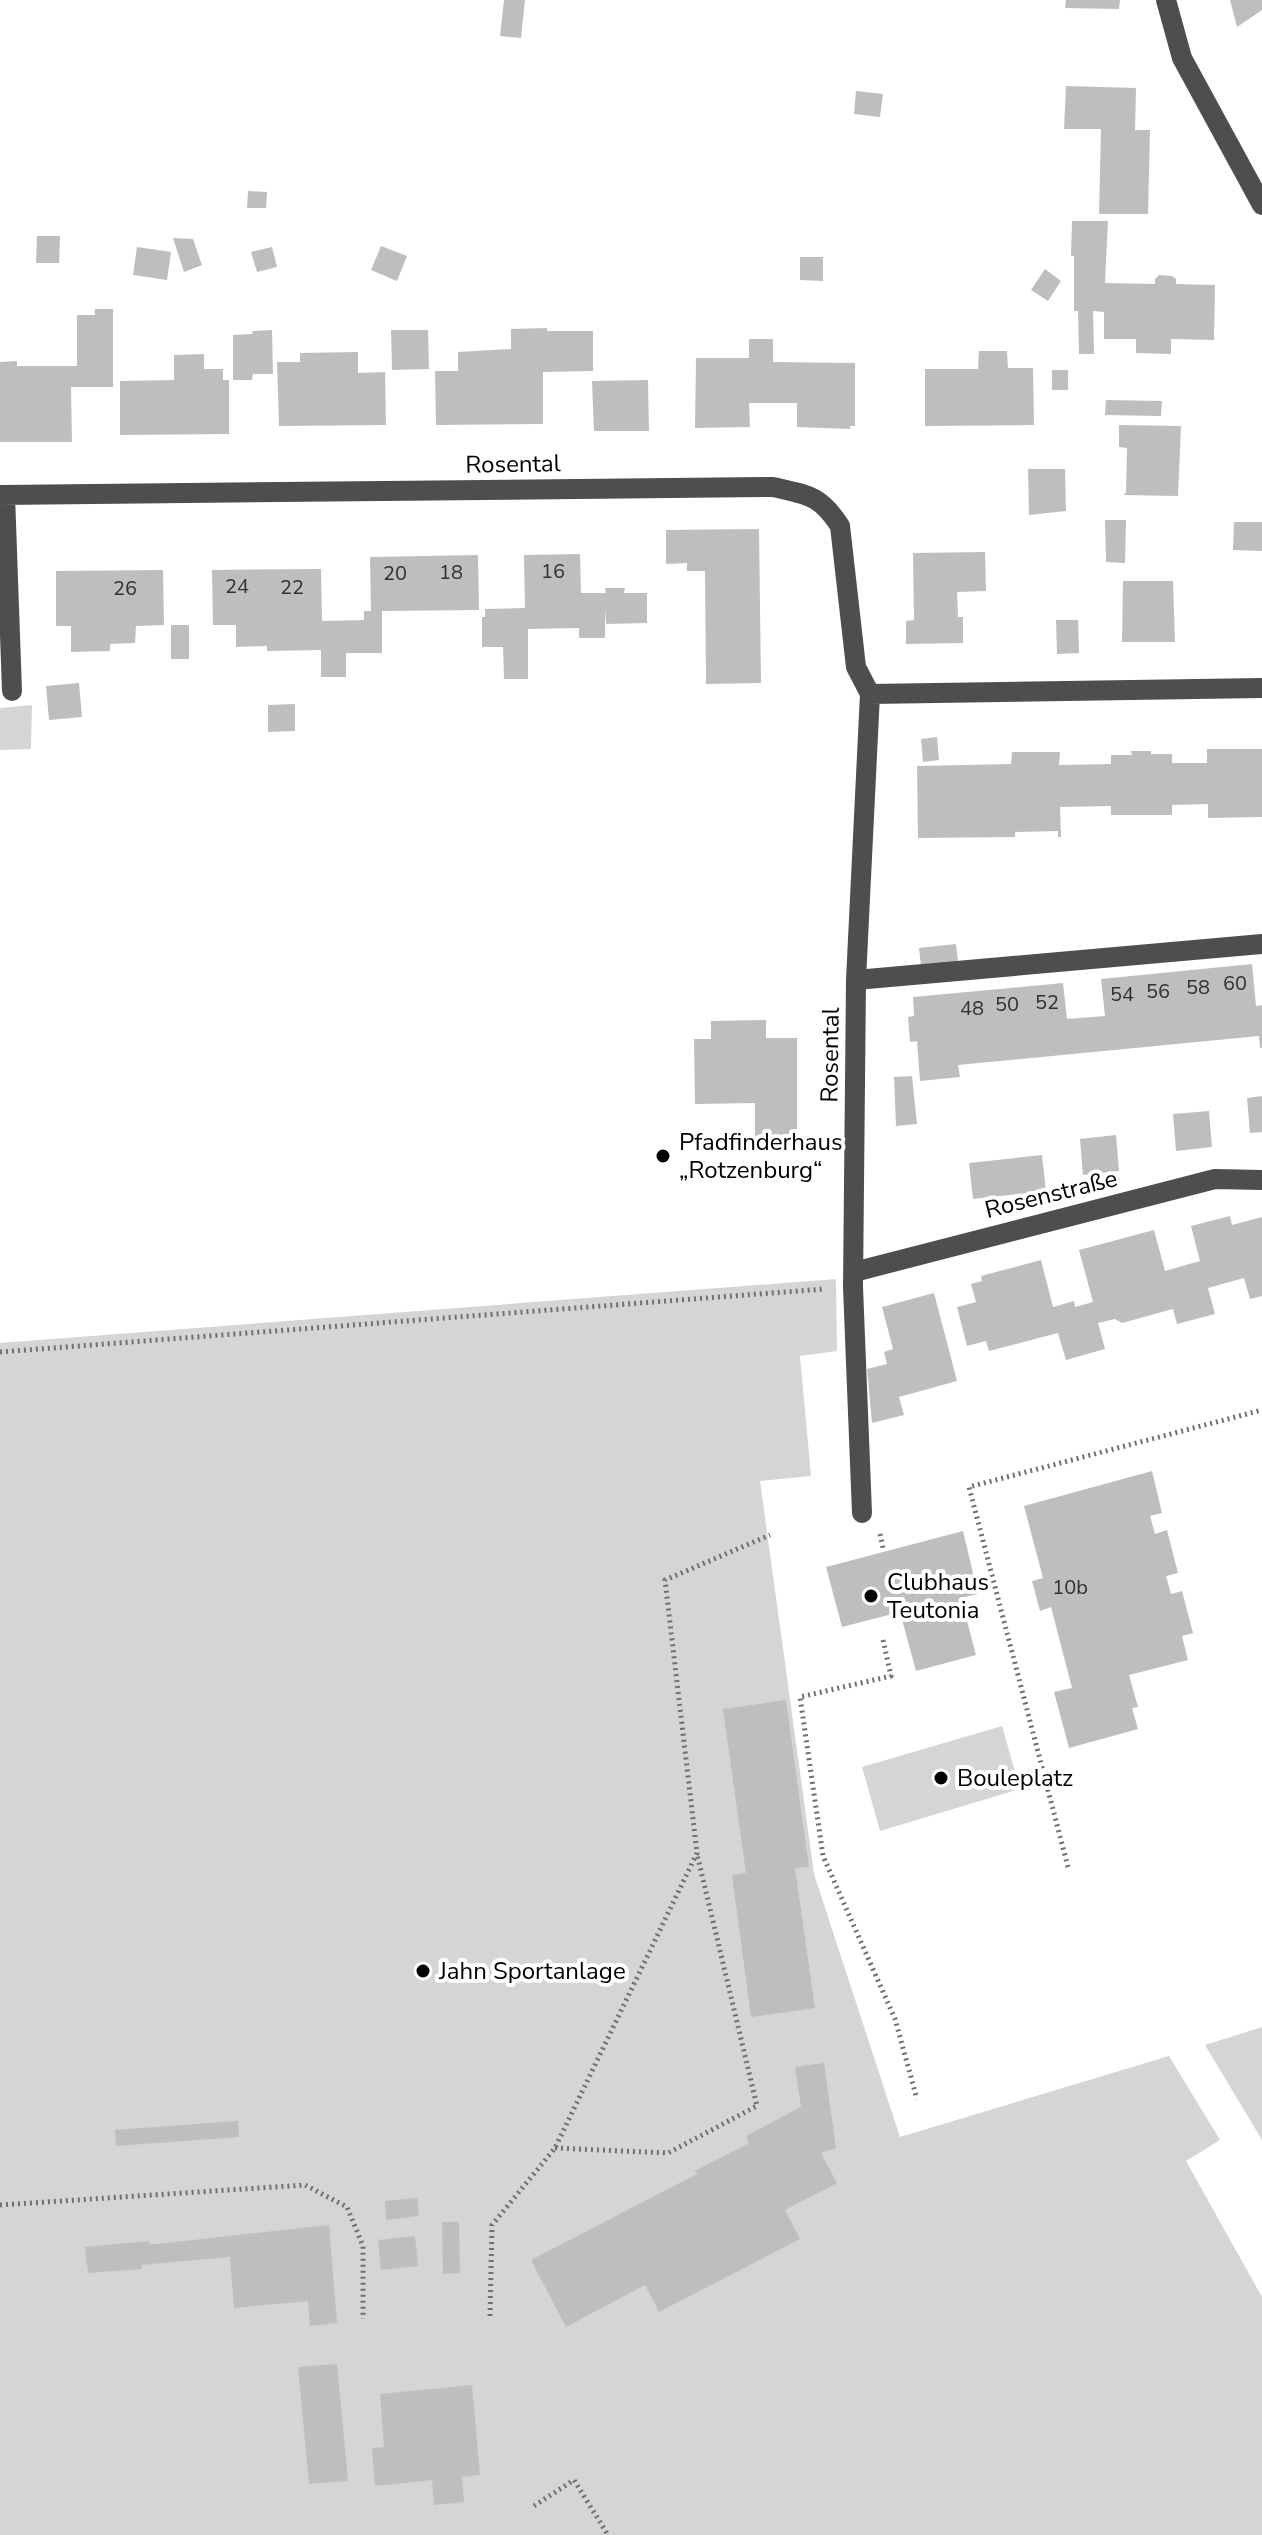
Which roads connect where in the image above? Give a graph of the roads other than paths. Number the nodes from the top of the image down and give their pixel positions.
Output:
1 (1166, 0) edge
2 (1262, 205) edge
3 (2, 495) edge
4 (1262, 688) edge
5 (12, 691) dead end
6 (870, 694) junction
7 (1262, 944) edge
8 (856, 980) junction
9 (1262, 1180) edge
10 (854, 1279) junction
11 (862, 1513) dead end

1 - 2 street
3 - 5 street
3 - 6 street, Rosental
4 - 6 street
6 - 8 street, Rosental
7 - 8 street
8 - 10 street, Rosental
9 - 10 street, Rosenstraße
10 - 11 street, Rosental

